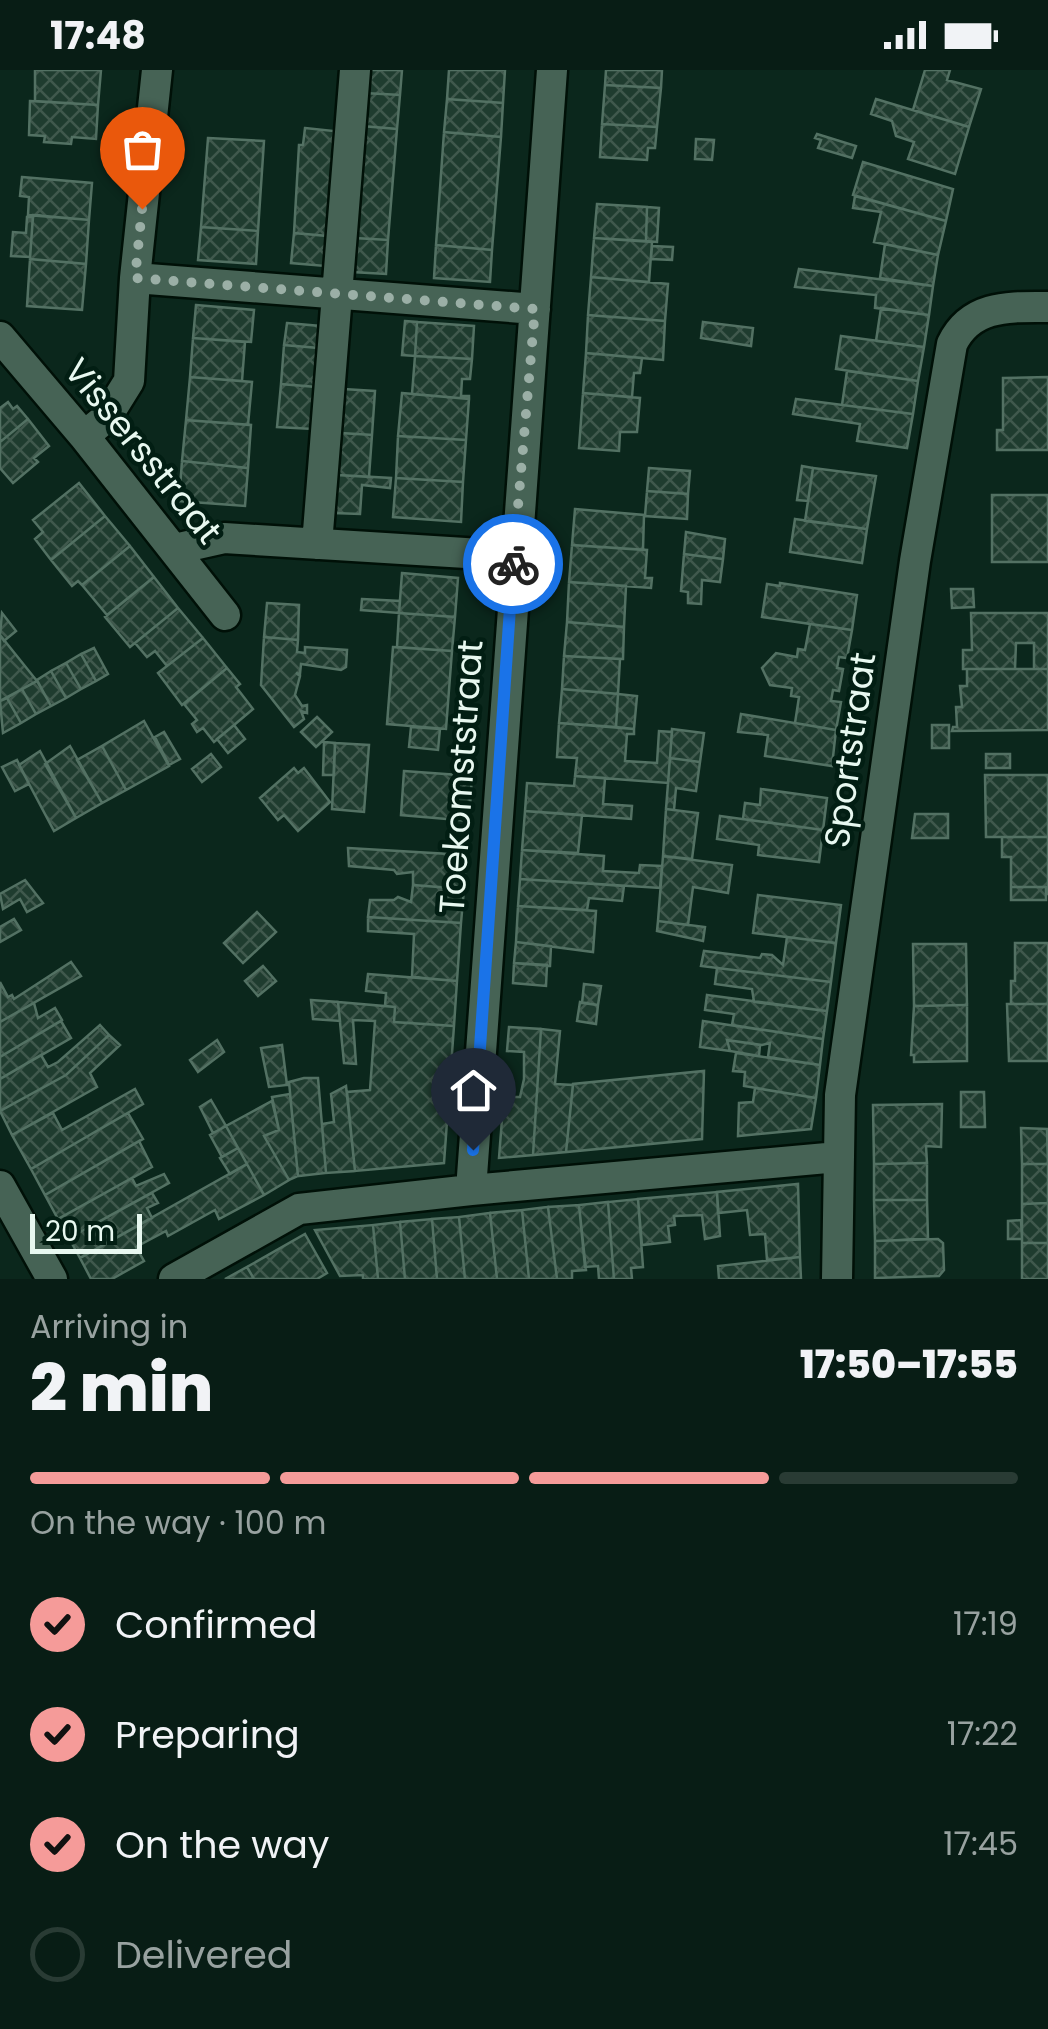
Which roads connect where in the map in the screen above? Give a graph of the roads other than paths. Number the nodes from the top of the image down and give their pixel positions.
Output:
1 (157, 70) edge
2 (355, 70) edge
3 (552, 70) edge
4 (135, 278) junction
5 (336, 294) junction
6 (1048, 307) edge
7 (535, 309) junction
8 (0, 337) edge
9 (84, 436) junction
10 (317, 544) junction
11 (174, 549) junction
12 (514, 556) junction
13 (225, 614) dead end
14 (838, 1158) junction
15 (0, 1186) edge
16 (470, 1190) junction
17 (52, 1279) edge
18 (174, 1279) edge
19 (838, 1279) edge

1 - 4 street
2 - 5 street
3 - 7 street, Toekomststraat
4 - 5 street
4 - 9 street
5 - 7 street
5 - 10 street
6 - 14 street, Sportstraat
7 - 12 street, Toekomststraat
8 - 9 street, Vissersstraat
9 - 11 street, Vissersstraat
10 - 11 street
10 - 12 street
11 - 13 street, Vissersstraat
12 - 16 street, Toekomststraat
14 - 16 street
14 - 19 street, Sportstraat
15 - 17 street
16 - 18 street

